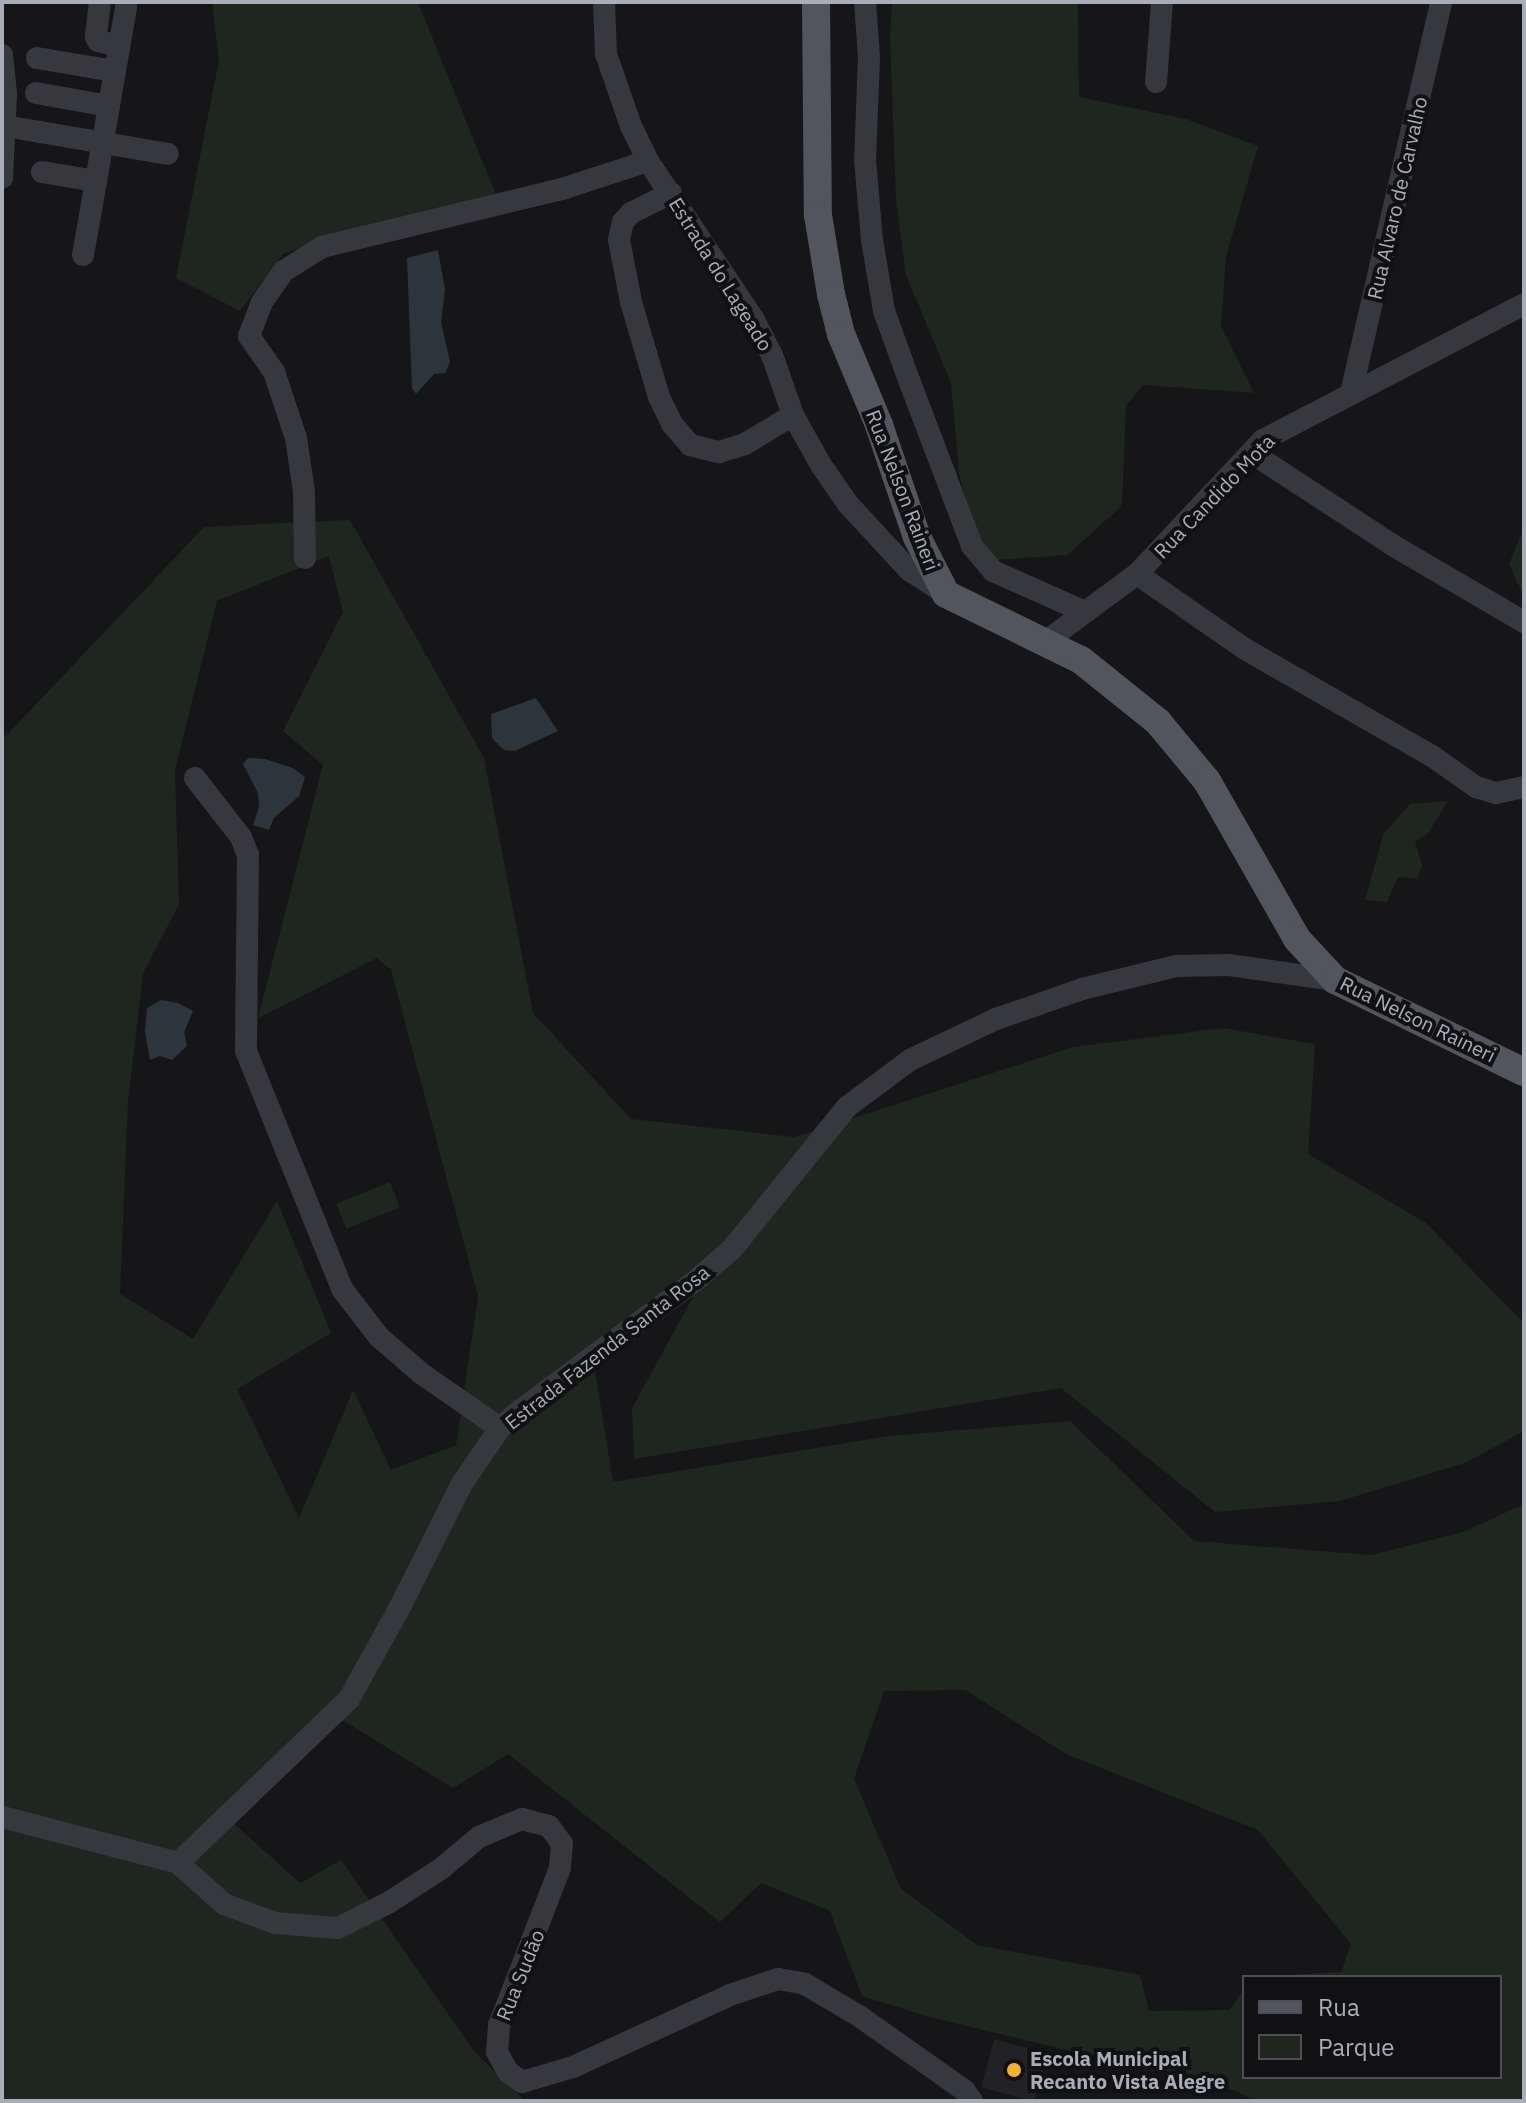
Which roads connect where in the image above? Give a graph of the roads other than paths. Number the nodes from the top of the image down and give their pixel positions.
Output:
1 (100, 2) edge
2 (604, 2) edge
3 (816, 2) edge
4 (865, 2) edge
5 (1162, 2) edge
6 (1441, 2) edge
7 (126, 7) dead end
8 (119, 46) junction
9 (2, 55) edge
10 (37, 58) dead end
11 (115, 71) junction
12 (1156, 82) dead end
13 (36, 93) dead end
14 (109, 106) junction
15 (5, 126) junction
16 (102, 143) junction
17 (168, 154) dead end
18 (648, 161) junction
19 (42, 172) dead end
20 (2, 178) edge
21 (96, 181) junction
22 (671, 193) junction
23 (83, 255) dead end
24 (1524, 304) edge
25 (1351, 393) junction
26 (793, 415) junction
27 (1252, 453) junction
28 (305, 558) dead end
29 (1137, 574) junction
30 (946, 594) junction
31 (1085, 612) junction
32 (1524, 622) edge
33 (1045, 642) junction
34 (195, 778) dead end
35 (1524, 787) edge
36 (1335, 980) junction
37 (1524, 1072) edge
38 (500, 1428) junction
39 (2, 1817) edge
40 (178, 1863) junction
41 (972, 2101) edge

1 - 8 street
2 - 18 street, Estrada do Lageado
3 - 30 main road, Rua Nelson Raineri
4 - 31 street
5 - 12 street
6 - 25 street, Rua Alvaro de Carvalho
7 - 8 street
8 - 11 street
9 - 15 street
10 - 11 street
11 - 14 street
13 - 14 street
14 - 16 street
15 - 16 street
15 - 20 street
16 - 17 street
16 - 21 street
18 - 22 street, Estrada do Lageado
18 - 28 street
19 - 21 street
21 - 23 street
22 - 26 street, Estrada do Lageado
22 - 26 street
24 - 25 street, Rua Candido Mota
25 - 27 street, Rua Candido Mota
26 - 30 street, Estrada do Lageado
27 - 29 street, Rua Candido Mota
27 - 32 street
29 - 31 street, Rua Candido Mota
29 - 35 street
30 - 33 main road, Rua Nelson Raineri
31 - 33 street, Rua Candido Mota
33 - 36 main road, Rua Nelson Raineri
34 - 38 street
36 - 37 main road, Rua Nelson Raineri
36 - 38 street, Estrada Fazenda Santa Rosa
38 - 40 street, Estrada Fazenda Santa Rosa
39 - 40 street
40 - 41 street, Rua Sudão

